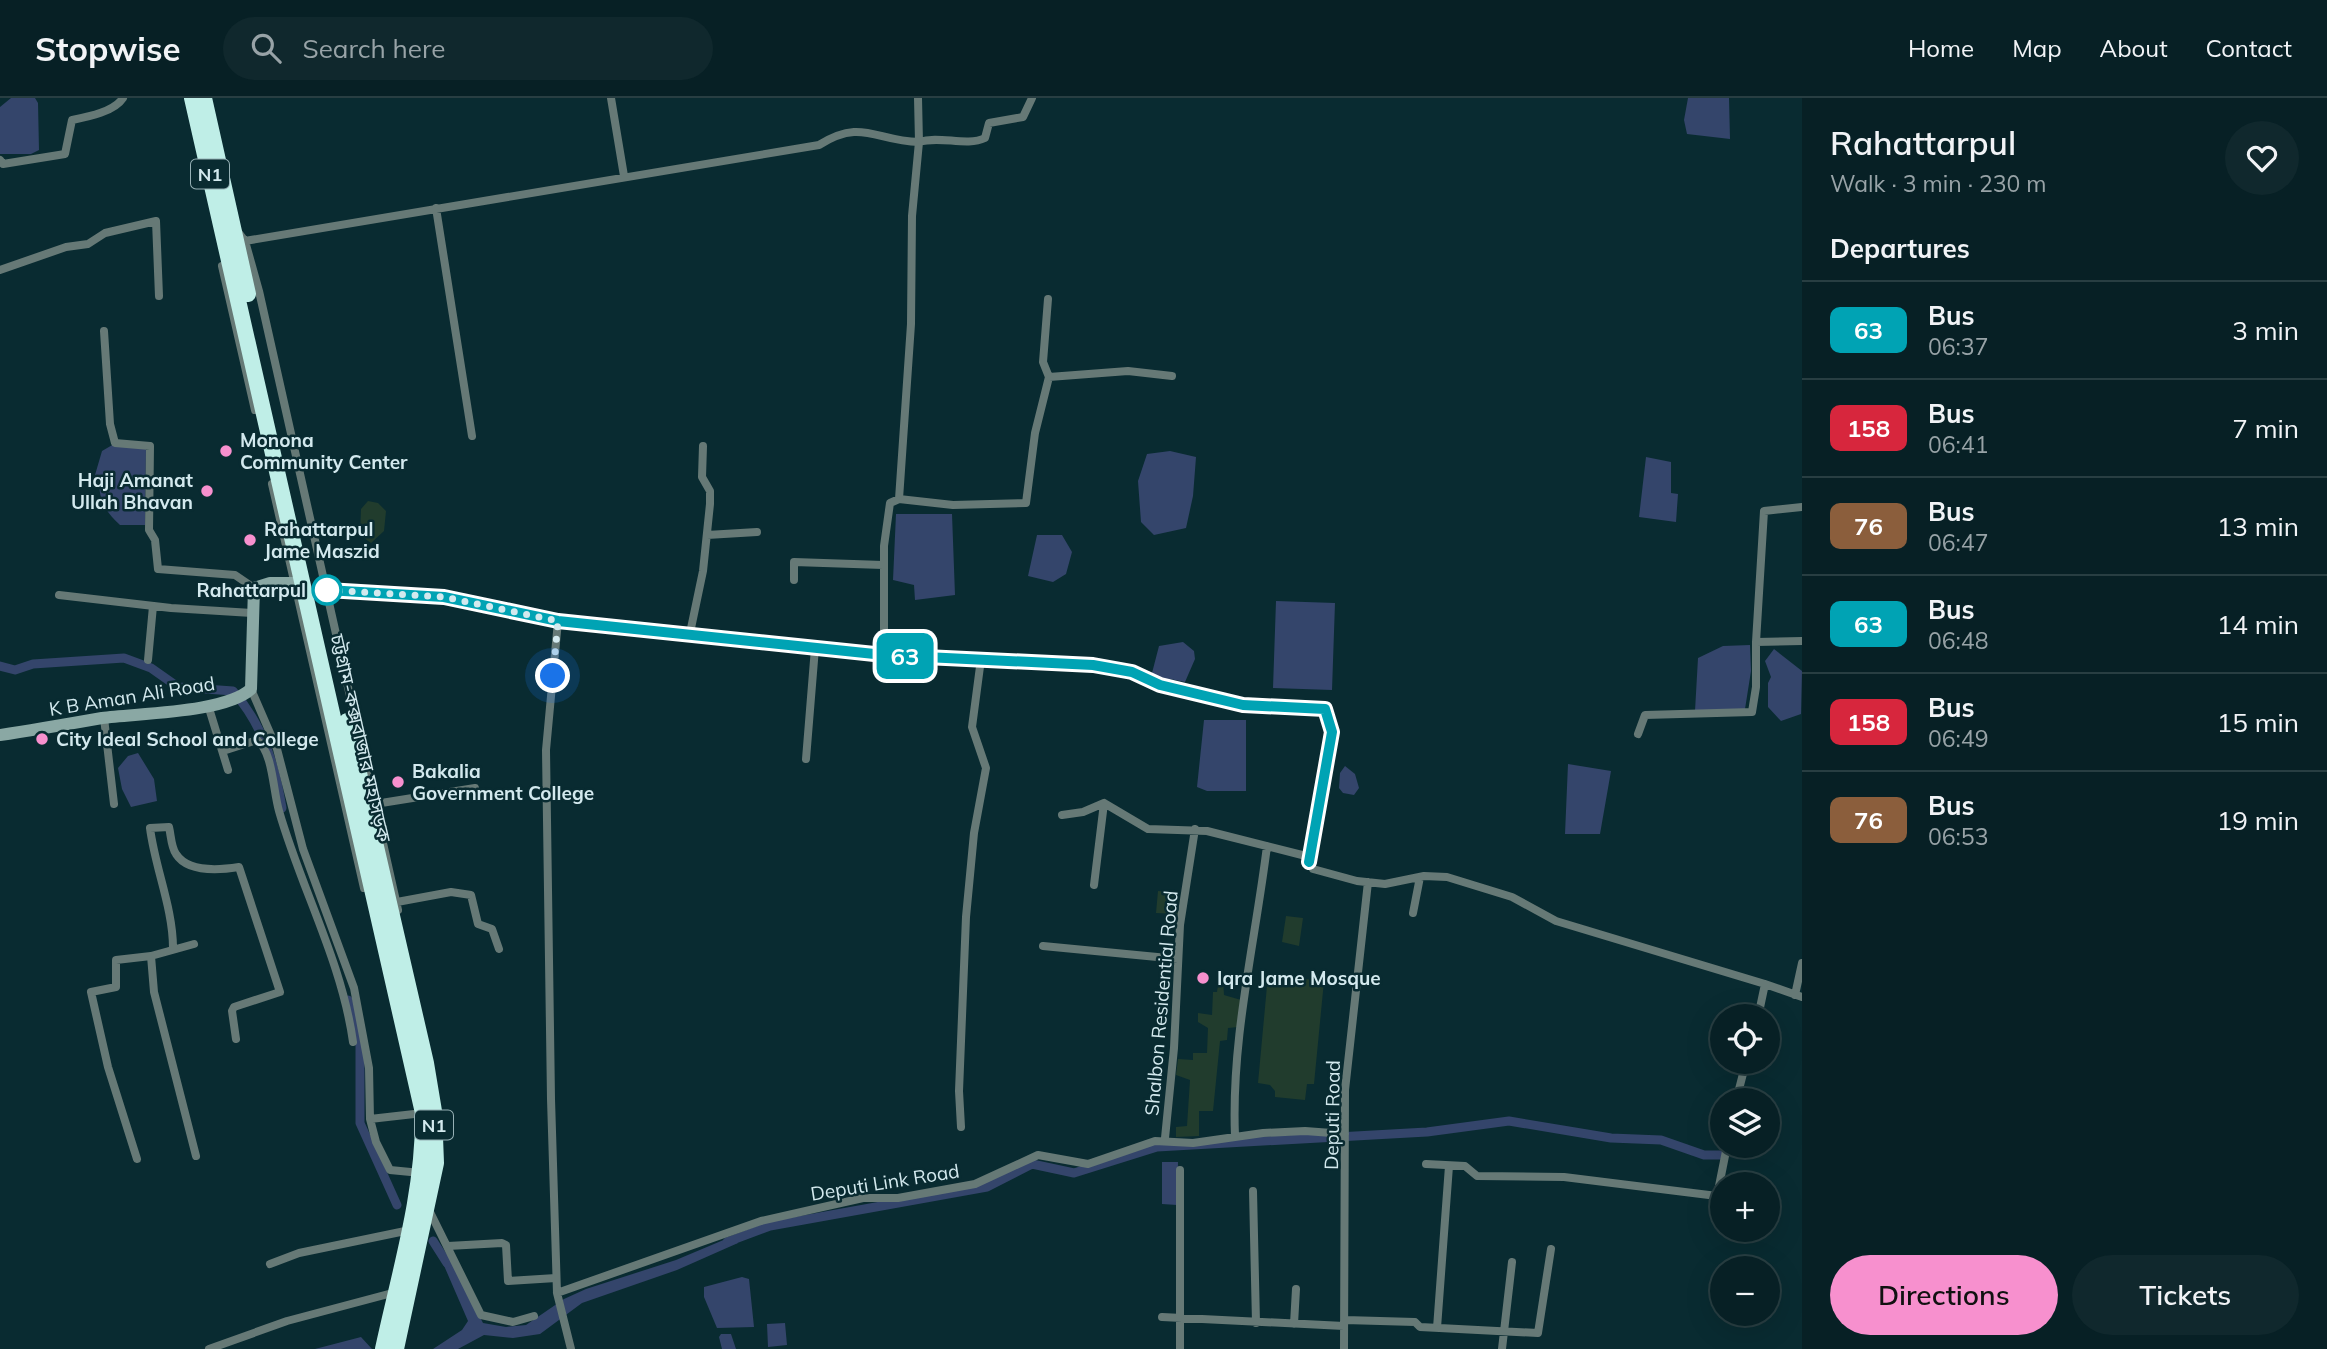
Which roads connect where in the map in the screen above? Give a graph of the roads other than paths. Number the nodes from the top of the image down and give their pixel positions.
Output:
1 (123, 98) edge
2 (192, 98) edge
3 (204, 98) edge
4 (611, 98) edge
5 (918, 98) edge
6 (1032, 98) edge
7 (919, 142) junction
8 (0, 160) edge
9 (624, 176) junction
10 (219, 188) junction
11 (436, 208) junction
12 (234, 227) junction
13 (245, 241) junction
14 (0, 270) edge
15 (159, 296) dead end
16 (1048, 299) dead end
17 (104, 331) dead end
18 (1172, 376) dead end
19 (1049, 377) junction
20 (472, 436) dead end
21 (703, 446) dead end
22 (899, 499) junction
23 (1802, 507) edge
24 (757, 532) dead end
25 (707, 535) junction
26 (883, 565) junction
27 (794, 580) dead end
28 (296, 584) junction
29 (254, 588) junction
30 (324, 589) junction
31 (59, 595) dead end
32 (153, 606) junction
33 (252, 613) junction
34 (558, 621) junction
35 (690, 633) junction
36 (1802, 641) edge
37 (1756, 642) junction
38 (815, 648) junction
39 (884, 655) junction
40 (981, 659) junction
41 (148, 660) dead end
42 (244, 694) junction
43 (208, 705) junction
44 (104, 718) junction
45 (1638, 734) dead end
46 (0, 735) edge
47 (223, 751) junction
48 (806, 759) dead end
49 (228, 770) dead end
50 (475, 788) dead end
51 (1104, 803) junction
52 (114, 804) dead end
53 (375, 804) junction
54 (1062, 815) dead end
55 (1195, 829) junction
56 (1267, 846) junction
57 (1309, 862) junction
58 (1420, 877) junction
59 (1368, 882) junction
60 (1094, 885) dead end
61 (397, 902) junction
62 (1413, 913) dead end
63 (194, 944) dead end
64 (1043, 946) dead end
65 (173, 948) junction
66 (499, 949) dead end
67 (151, 956) junction
68 (388, 959) junction
69 (1178, 959) junction
70 (1802, 963) edge
71 (1765, 984) junction
72 (1798, 996) edge
73 (1761, 1004) edge
74 (415, 1037) junction
75 (236, 1039) dead end
76 (353, 1042) dead end
77 (423, 1113) junction
78 (370, 1119) junction
79 (961, 1127) dead end
80 (1345, 1134) junction
81 (1236, 1136) junction
82 (1165, 1138) dead end
83 (196, 1156) dead end
84 (1725, 1158) edge
85 (137, 1159) dead end
86 (1426, 1164) dead end
87 (1449, 1166) junction
88 (1180, 1170) dead end
89 (421, 1173) junction
90 (1253, 1191) dead end
91 (427, 1207) junction
92 (410, 1230) junction
93 (448, 1246) junction
94 (1551, 1249) dead end
95 (1512, 1262) dead end
96 (270, 1264) dead end
97 (556, 1279) junction
98 (1296, 1289) dead end
99 (396, 1292) junction
100 (558, 1297) junction
101 (534, 1316) dead end
102 (1162, 1317) dead end
103 (1180, 1319) junction
104 (1256, 1323) junction
105 (1345, 1323) junction
106 (1294, 1324) junction
107 (1437, 1328) junction
108 (1504, 1331) junction
109 (209, 1349) edge
110 (383, 1349) edge
111 (396, 1349) edge
112 (571, 1349) edge
113 (1180, 1349) edge
114 (1344, 1349) edge
115 (1502, 1349) edge

1 - 8 street
2 - 10 highway, চট্টগ্রাম-কক্সবাজার মহাসড়ক / N1
3 - 10 highway, চট্টগ্রাম-কক্সবাজার মহাসড়ক / N1
4 - 9 street
5 - 7 street
6 - 7 street
7 - 9 street
7 - 22 street
9 - 11 street
10 - 12 highway, চট্টগ্রাম-কক্সবাজার মহাসড়ক / N1
10 - 28 street
10 - 68 highway, চট্টগ্রাম-কক্সবাজার মহাসড়ক / N1
11 - 13 street
11 - 20 street
12 - 13 street
12 - 74 highway, চট্টগ্রাম-কক্সবাজার মহাসড়ক / N1
13 - 30 street
14 - 15 street
16 - 19 street
17 - 29 street
18 - 19 street
19 - 22 street
21 - 25 street
22 - 26 street
23 - 37 street
24 - 25 street
25 - 35 street
26 - 27 street
26 - 39 street
28 - 29 street
28 - 68 street
29 - 33 street
30 - 34 street
30 - 53 street
31 - 32 street
32 - 33 street
32 - 41 street
33 - 42 street
34 - 35 street
34 - 97 street
35 - 38 street
36 - 37 street
37 - 45 street
38 - 39 street
38 - 48 street
39 - 40 street
40 - 57 street
40 - 79 street
42 - 43 street, K B Aman Ali Road
42 - 78 street
43 - 44 street, K B Aman Ali Road
43 - 47 street
44 - 46 street, K B Aman Ali Road
44 - 52 street
47 - 49 street
47 - 76 street
50 - 53 street
51 - 54 street
51 - 55 street
51 - 60 street
53 - 61 street
55 - 56 street
55 - 69 street, Shalbon Residential Road
56 - 57 street
56 - 81 street
57 - 59 street
58 - 59 street
58 - 62 street
58 - 71 street
59 - 80 street, Deputi Road
61 - 66 street
61 - 74 street
63 - 65 street
64 - 69 street
65 - 67 street
65 - 75 street
67 - 83 street
67 - 85 street
68 - 74 highway, চট্টগ্রাম-কক্সবাজার মহাসড়ক / N1
69 - 82 street, Shalbon Residential Road
70 - 72 street
71 - 72 street
71 - 73 street
74 - 77 highway, চট্টগ্রাম-কক্সবাজার মহাসড়ক / N1
74 - 91 highway, চট্টগ্রাম-কক্সবাজার মহাসড়ক / N1
77 - 78 street
77 - 89 highway, চট্টগ্রাম-কক্সবাজার মহাসড়ক / N1
78 - 89 street
80 - 81 street, Deputi Link Road
80 - 105 street, Deputi Road
81 - 100 street, Deputi Link Road
84 - 87 street
86 - 87 street
87 - 107 street
88 - 103 street
89 - 92 highway, চট্টগ্রাম-কক্সবাজার মহাসড়ক / N1
90 - 104 street
91 - 93 street
91 - 111 highway, চট্টগ্রাম-কক্সবাজার মহাসড়ক / N1
92 - 96 street
92 - 99 highway, চট্টগ্রাম-কক্সবাজার মহাসড়ক / N1
93 - 97 street
93 - 101 street
94 - 108 street
95 - 108 street
97 - 100 street
98 - 106 street
99 - 109 street
99 - 110 highway, চট্টগ্রাম-কক্সবাজার মহাসড়ক / N1
100 - 112 street
102 - 103 street
103 - 104 street
103 - 113 street
104 - 106 street
105 - 106 street
105 - 107 street
105 - 114 street, Deputi Road
107 - 108 street
108 - 115 street

